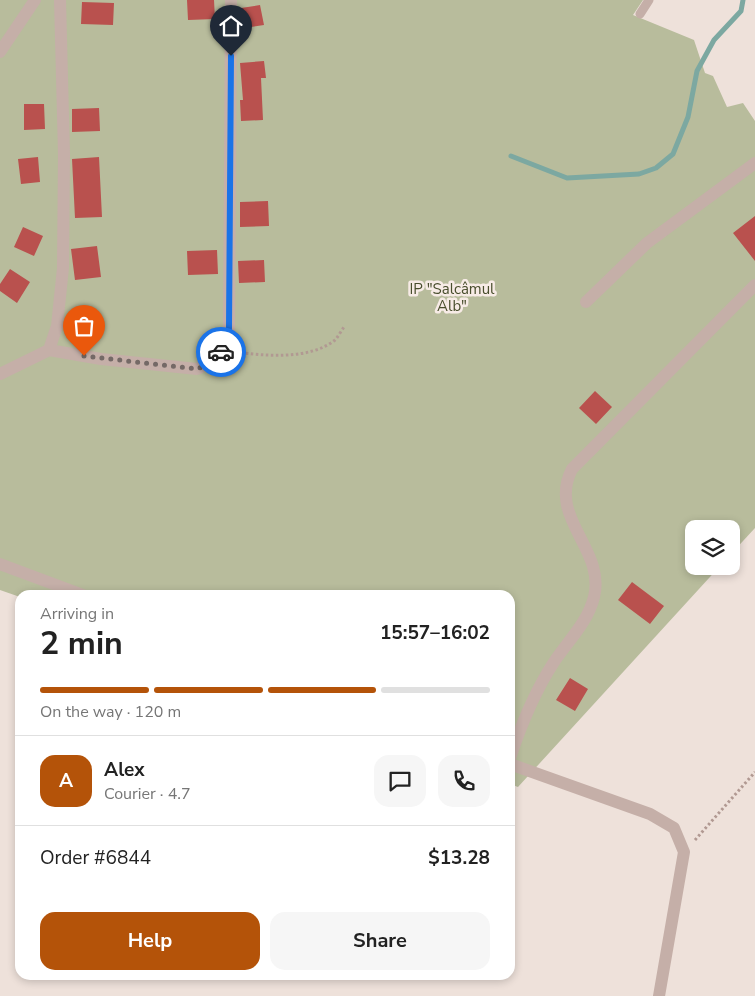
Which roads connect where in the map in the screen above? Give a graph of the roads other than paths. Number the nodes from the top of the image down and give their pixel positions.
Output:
1 (35, 0) edge
2 (60, 0) edge
3 (231, 0) edge
4 (649, 0) edge
5 (640, 14) dead end
6 (0, 52) edge
7 (755, 163) edge
8 (755, 285) edge
9 (586, 302) dead end
10 (49, 350) junction
11 (0, 374) edge
12 (0, 564) edge
13 (70, 590) edge
14 (515, 743) edge
15 (515, 766) edge
16 (659, 996) edge

1 - 6 street
2 - 10 street
3 - 10 street
4 - 5 lane
7 - 9 street
8 - 14 street
10 - 11 street
12 - 13 street
15 - 16 street

